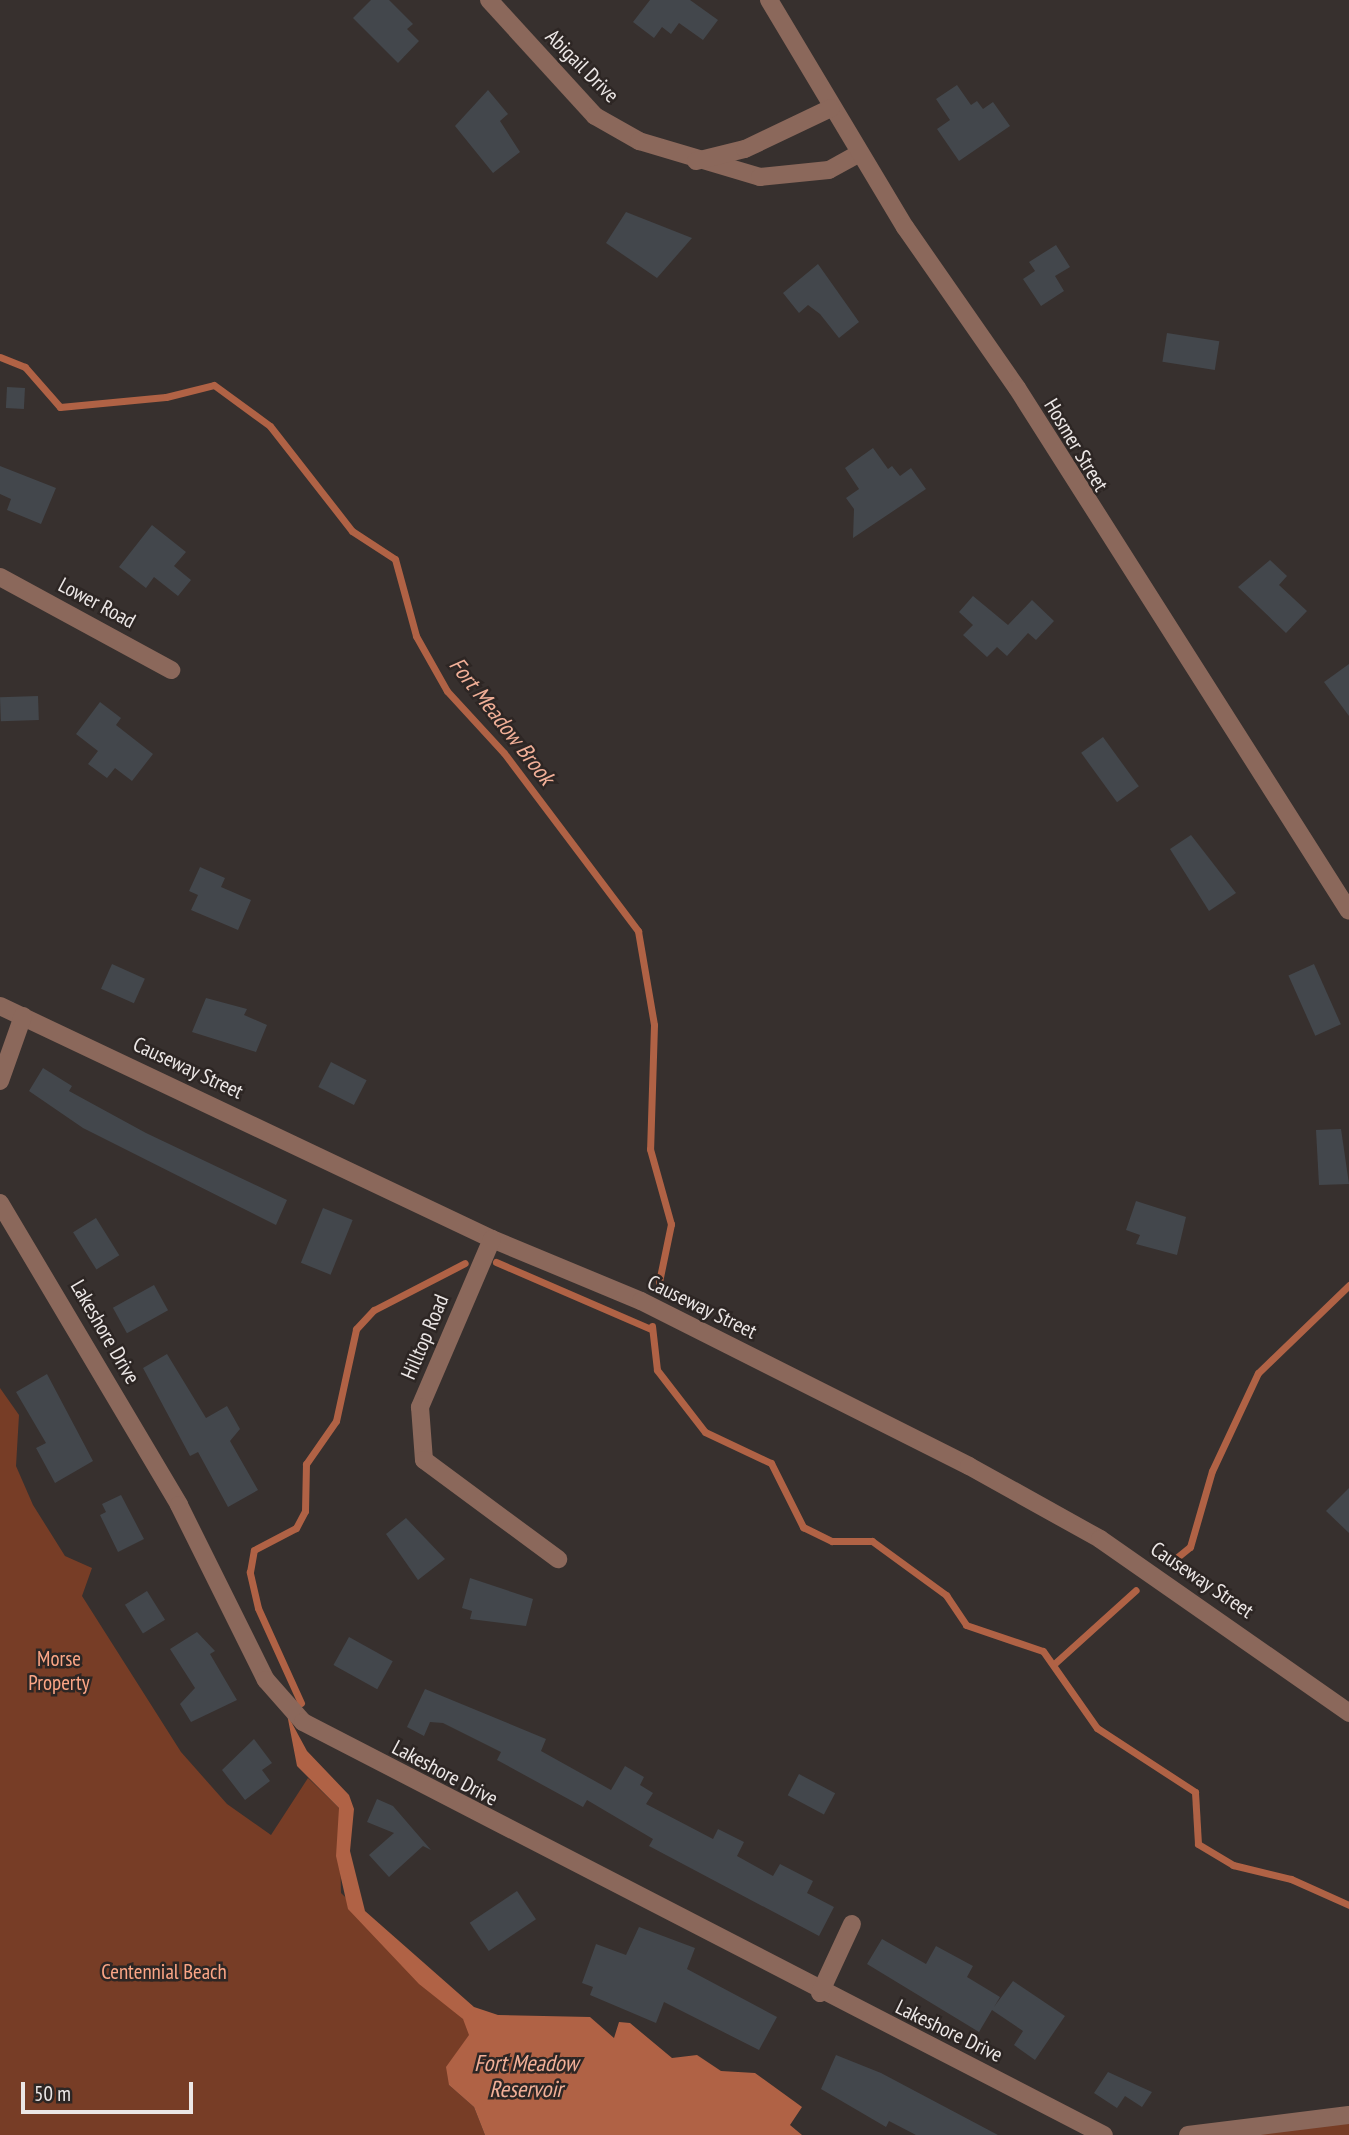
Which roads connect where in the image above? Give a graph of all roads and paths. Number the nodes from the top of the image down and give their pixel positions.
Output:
1 (489, 0) edge
2 (769, 0) edge
3 (831, 108) junction
4 (860, 153) junction
5 (696, 161) junction
6 (0, 578) edge
7 (171, 670) dead end
8 (1349, 911) edge
9 (0, 1006) edge
10 (23, 1016) junction
11 (0, 1081) edge
12 (0, 1203) edge
13 (492, 1239) junction
14 (558, 1559) dead end
15 (1349, 1713) edge
16 (852, 1924) dead end
17 (820, 1993) junction
18 (1349, 2115) edge
19 (1104, 2135) edge
20 (1188, 2135) edge

1 - 5 street, Abigail Drive
2 - 3 street, Hosmer Street
3 - 4 street, Hosmer Street
3 - 5 street
4 - 5 street, Abigail Drive
4 - 8 street, Hosmer Street
6 - 7 street, Lower Road
9 - 10 street, Causeway Street
10 - 11 street
10 - 13 street, Causeway Street
12 - 17 street, Lakeshore Drive
13 - 14 street, Hilltop Road
13 - 15 street, Causeway Street
16 - 17 street
17 - 19 street, Lakeshore Drive
18 - 20 street

